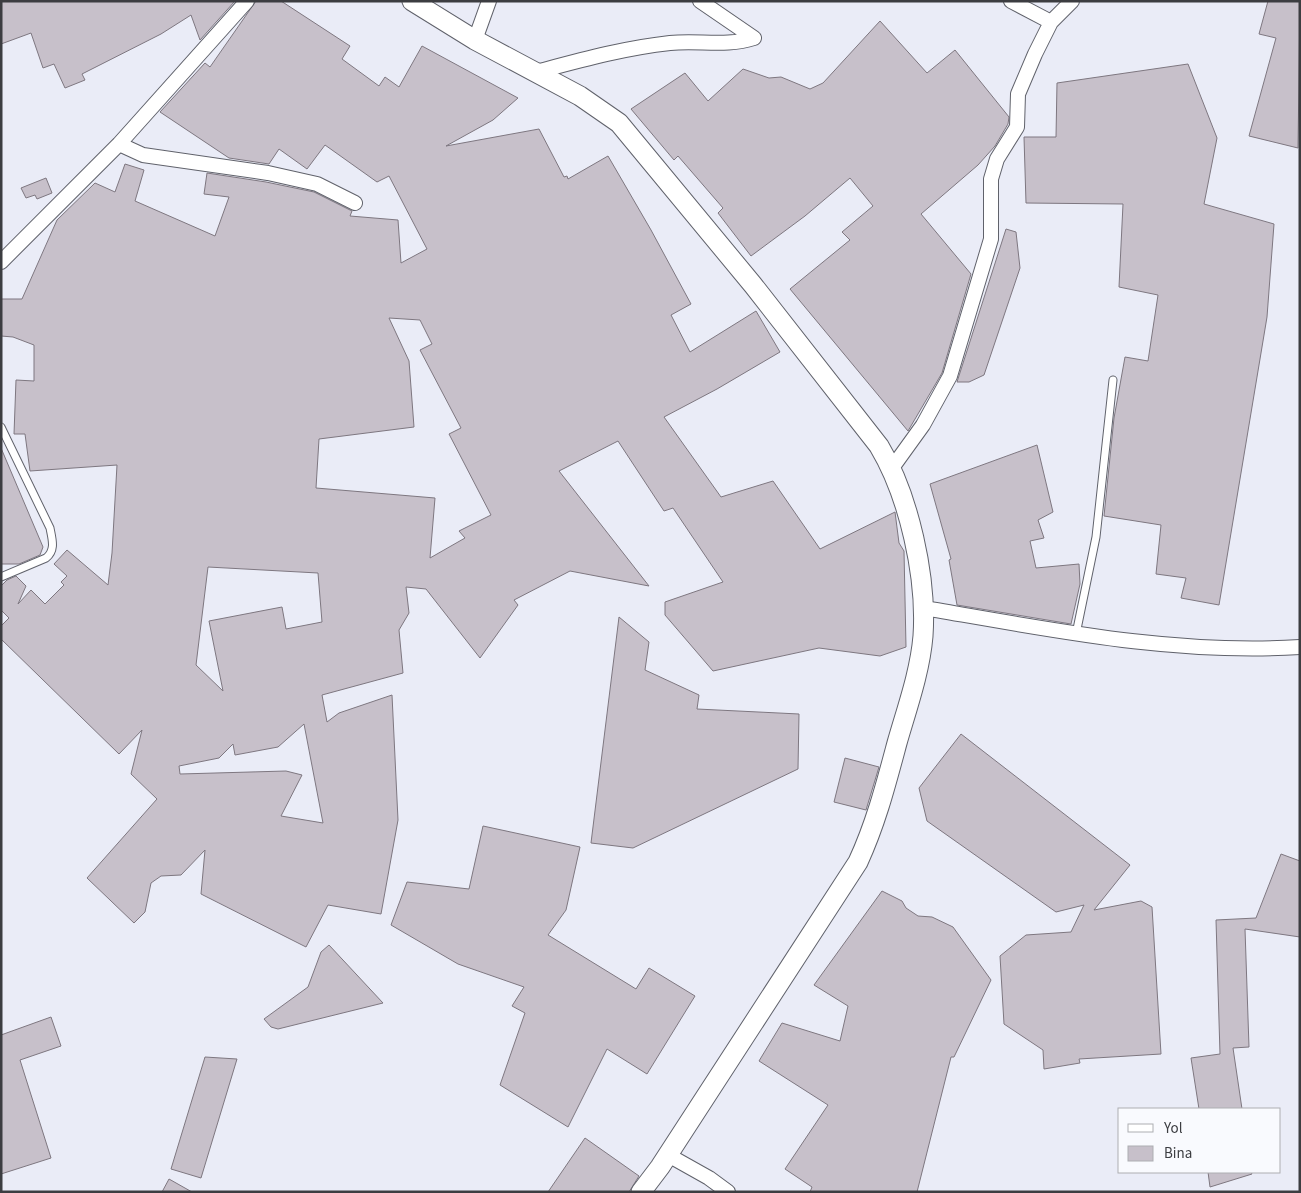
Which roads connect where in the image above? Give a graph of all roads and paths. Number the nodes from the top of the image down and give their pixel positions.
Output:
1 (247, 1) edge
2 (412, 1) edge
3 (489, 1) edge
4 (700, 1) edge
5 (1011, 1) edge
6 (1072, 1) edge
7 (1051, 22) junction
8 (476, 40) junction
9 (536, 72) junction
10 (119, 144) junction
11 (356, 203) dead end
12 (1, 262) edge
13 (1112, 380) dead end
14 (1, 427) edge
15 (892, 468) junction
16 (1, 576) edge
17 (924, 608) junction
18 (1076, 634) junction
19 (1300, 648) edge
20 (668, 1155) junction
21 (641, 1192) edge
22 (728, 1192) edge

1 - 10 street
2 - 8 street
3 - 8 street
4 - 9 street
5 - 7 street
6 - 7 street
7 - 15 street
8 - 9 street
9 - 15 street
10 - 11 street
10 - 12 street
13 - 18 lane
14 - 16 lane
15 - 17 street
17 - 18 street
17 - 20 street
18 - 19 street
20 - 21 street
20 - 22 street

